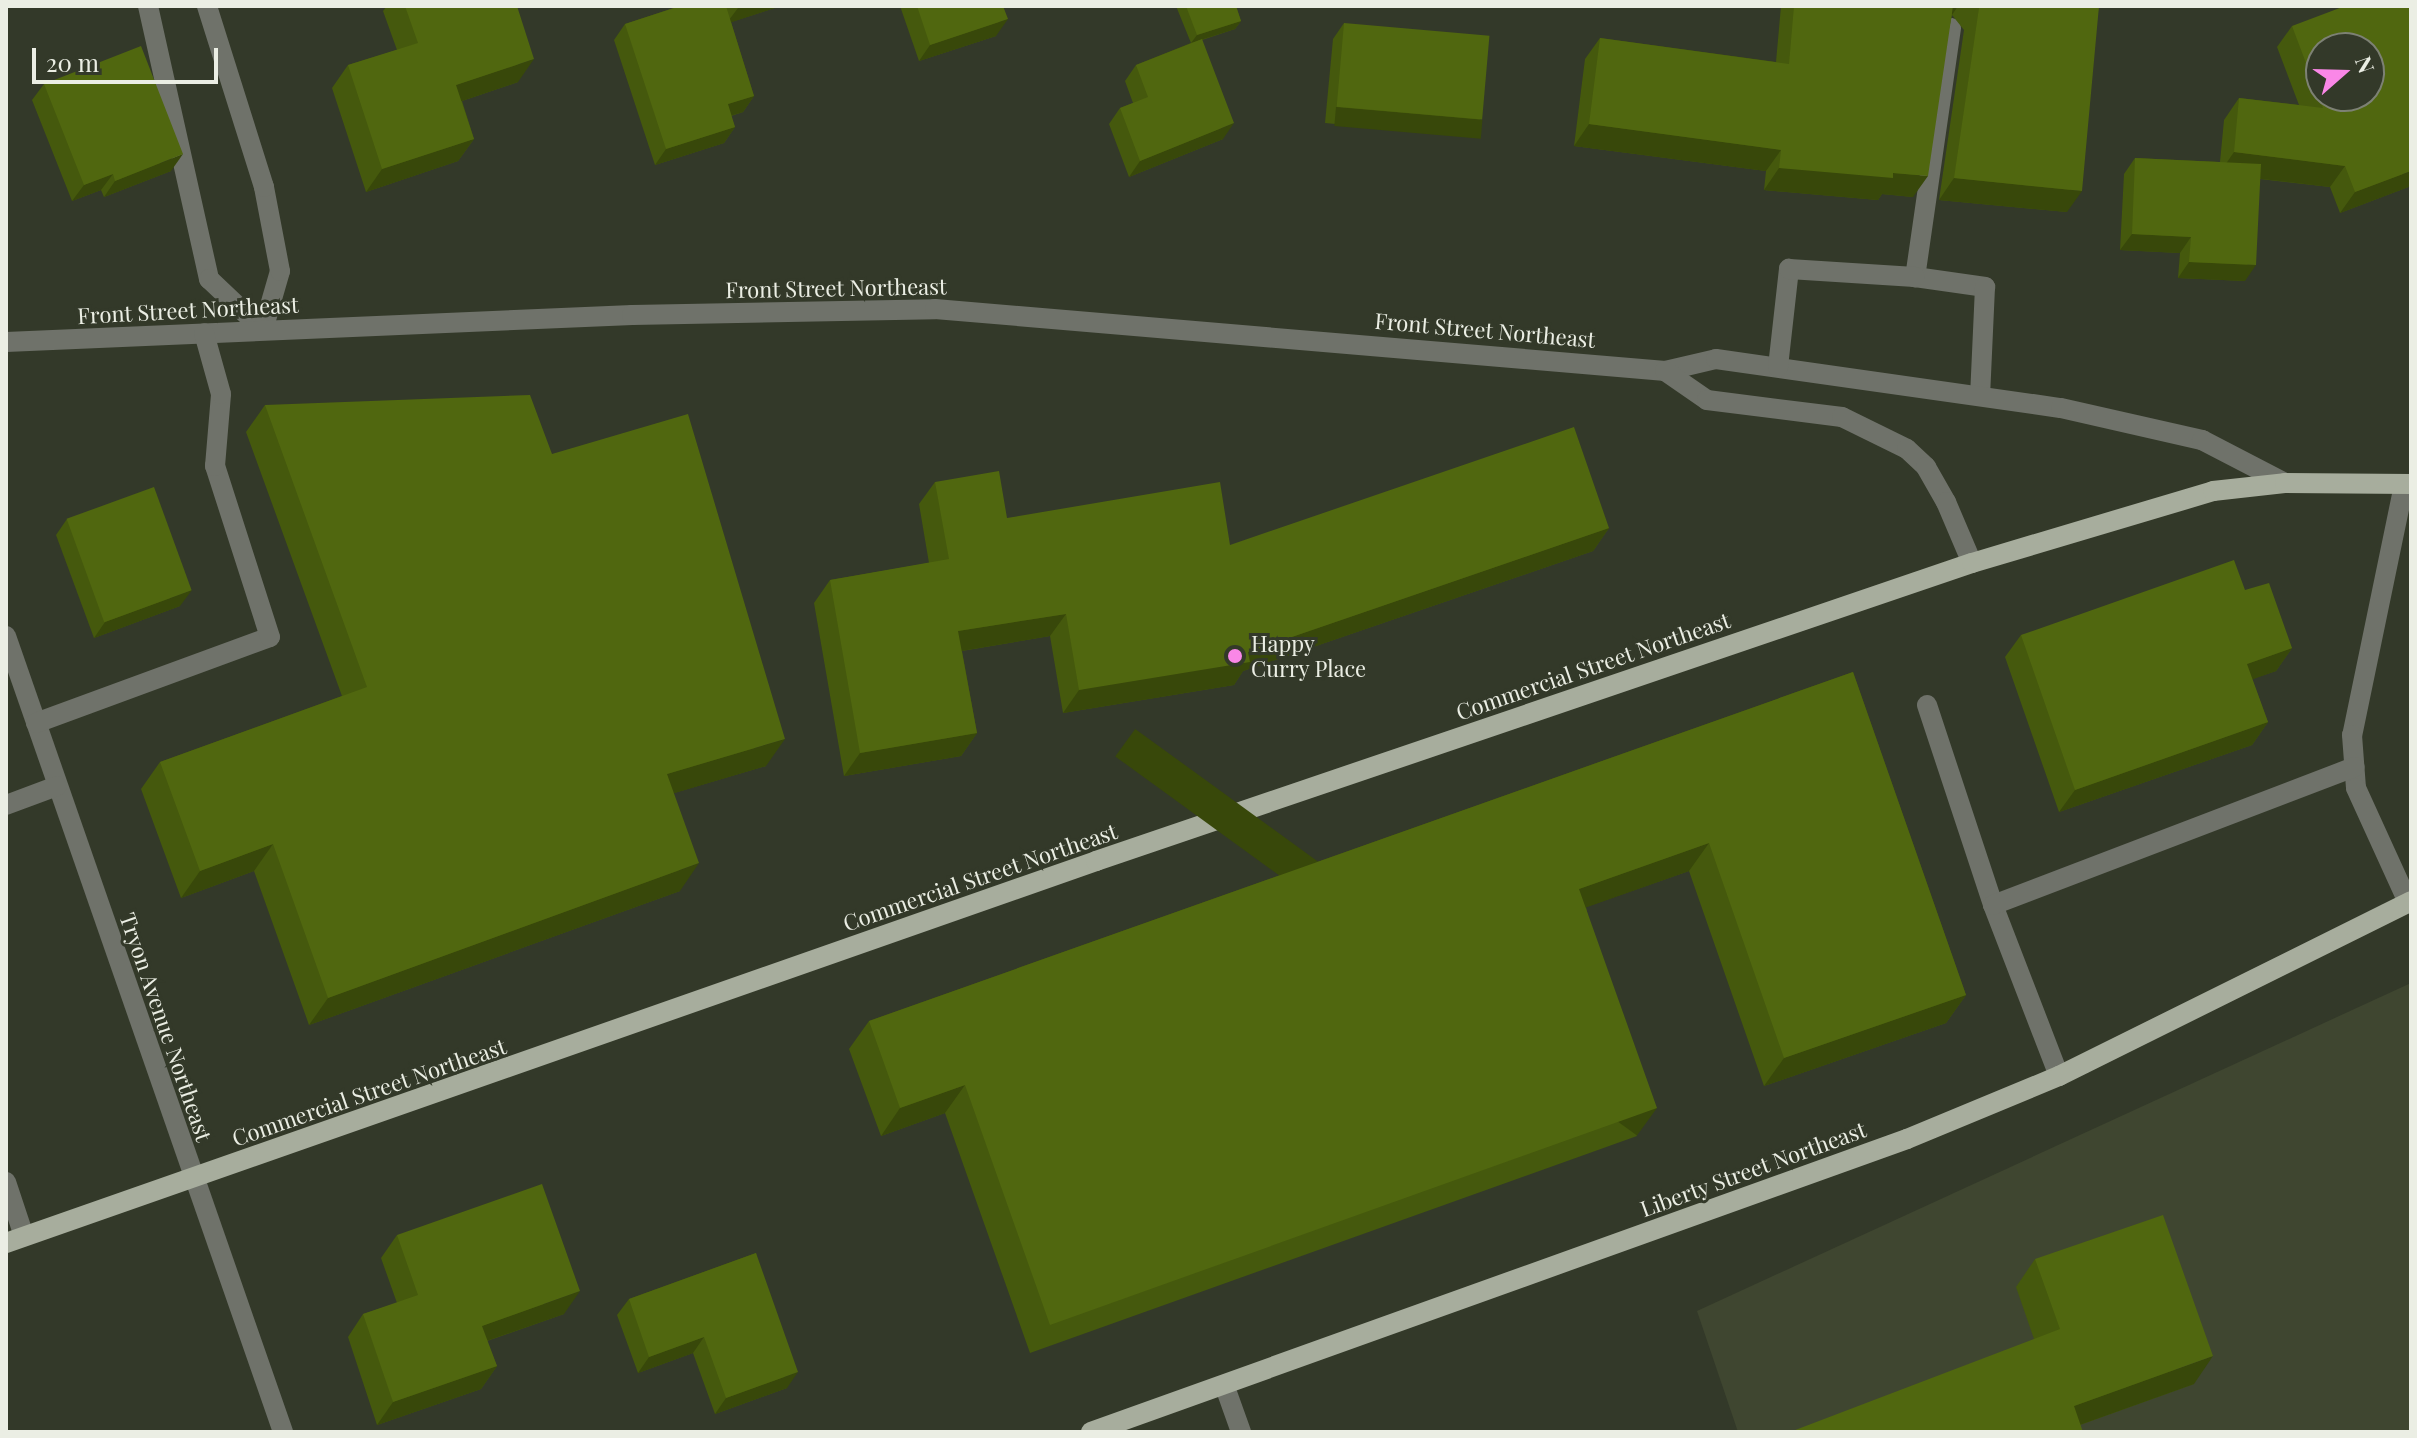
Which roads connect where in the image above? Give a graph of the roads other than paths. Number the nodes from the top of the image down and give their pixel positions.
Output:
1 (148, 6) edge
2 (207, 6) edge
3 (1951, 28) edge
4 (1915, 277) junction
5 (263, 330) junction
6 (204, 333) junction
7 (6, 342) edge
8 (1778, 367) junction
9 (1665, 371) junction
10 (1980, 396) junction
11 (2285, 483) junction
12 (2408, 484) edge
13 (1972, 563) junction
14 (6, 636) edge
15 (1927, 705) dead end
16 (36, 723) junction
17 (2355, 767) junction
18 (57, 786) junction
19 (6, 805) edge
20 (2410, 901) edge
21 (1993, 905) junction
22 (2059, 1076) junction
23 (193, 1179) junction
24 (6, 1182) edge
25 (15, 1240) edge
26 (1225, 1387) junction
27 (283, 1432) edge
28 (1091, 1432) edge
29 (1241, 1432) edge

1 - 5 street
2 - 5 street
3 - 4 street
4 - 8 street
4 - 10 street
5 - 6 street, Front Street Northeast
5 - 9 street, Front Street Northeast
6 - 7 street, Front Street Northeast
6 - 16 street
8 - 9 street, Front Street Northeast
8 - 10 street, Front Street Northeast
9 - 13 street, Front Street Northeast
10 - 11 street, Front Street Northeast
11 - 12 main road, Front Street Northeast
11 - 13 main road, Front Street Northeast
12 - 17 street
13 - 23 main road, Commercial Street Northeast
14 - 16 street, Tryon Avenue Northeast
15 - 21 street
16 - 18 street, Tryon Avenue Northeast
17 - 20 street
17 - 21 street
18 - 19 street
18 - 23 street, Tryon Avenue Northeast
20 - 22 main road, Liberty Street Northeast
21 - 22 street
22 - 26 main road, Liberty Street Northeast
23 - 25 main road, Commercial Street Northeast
23 - 27 street, Tryon Avenue Northeast
24 - 25 street
26 - 28 main road, Liberty Street Northeast
26 - 29 street

